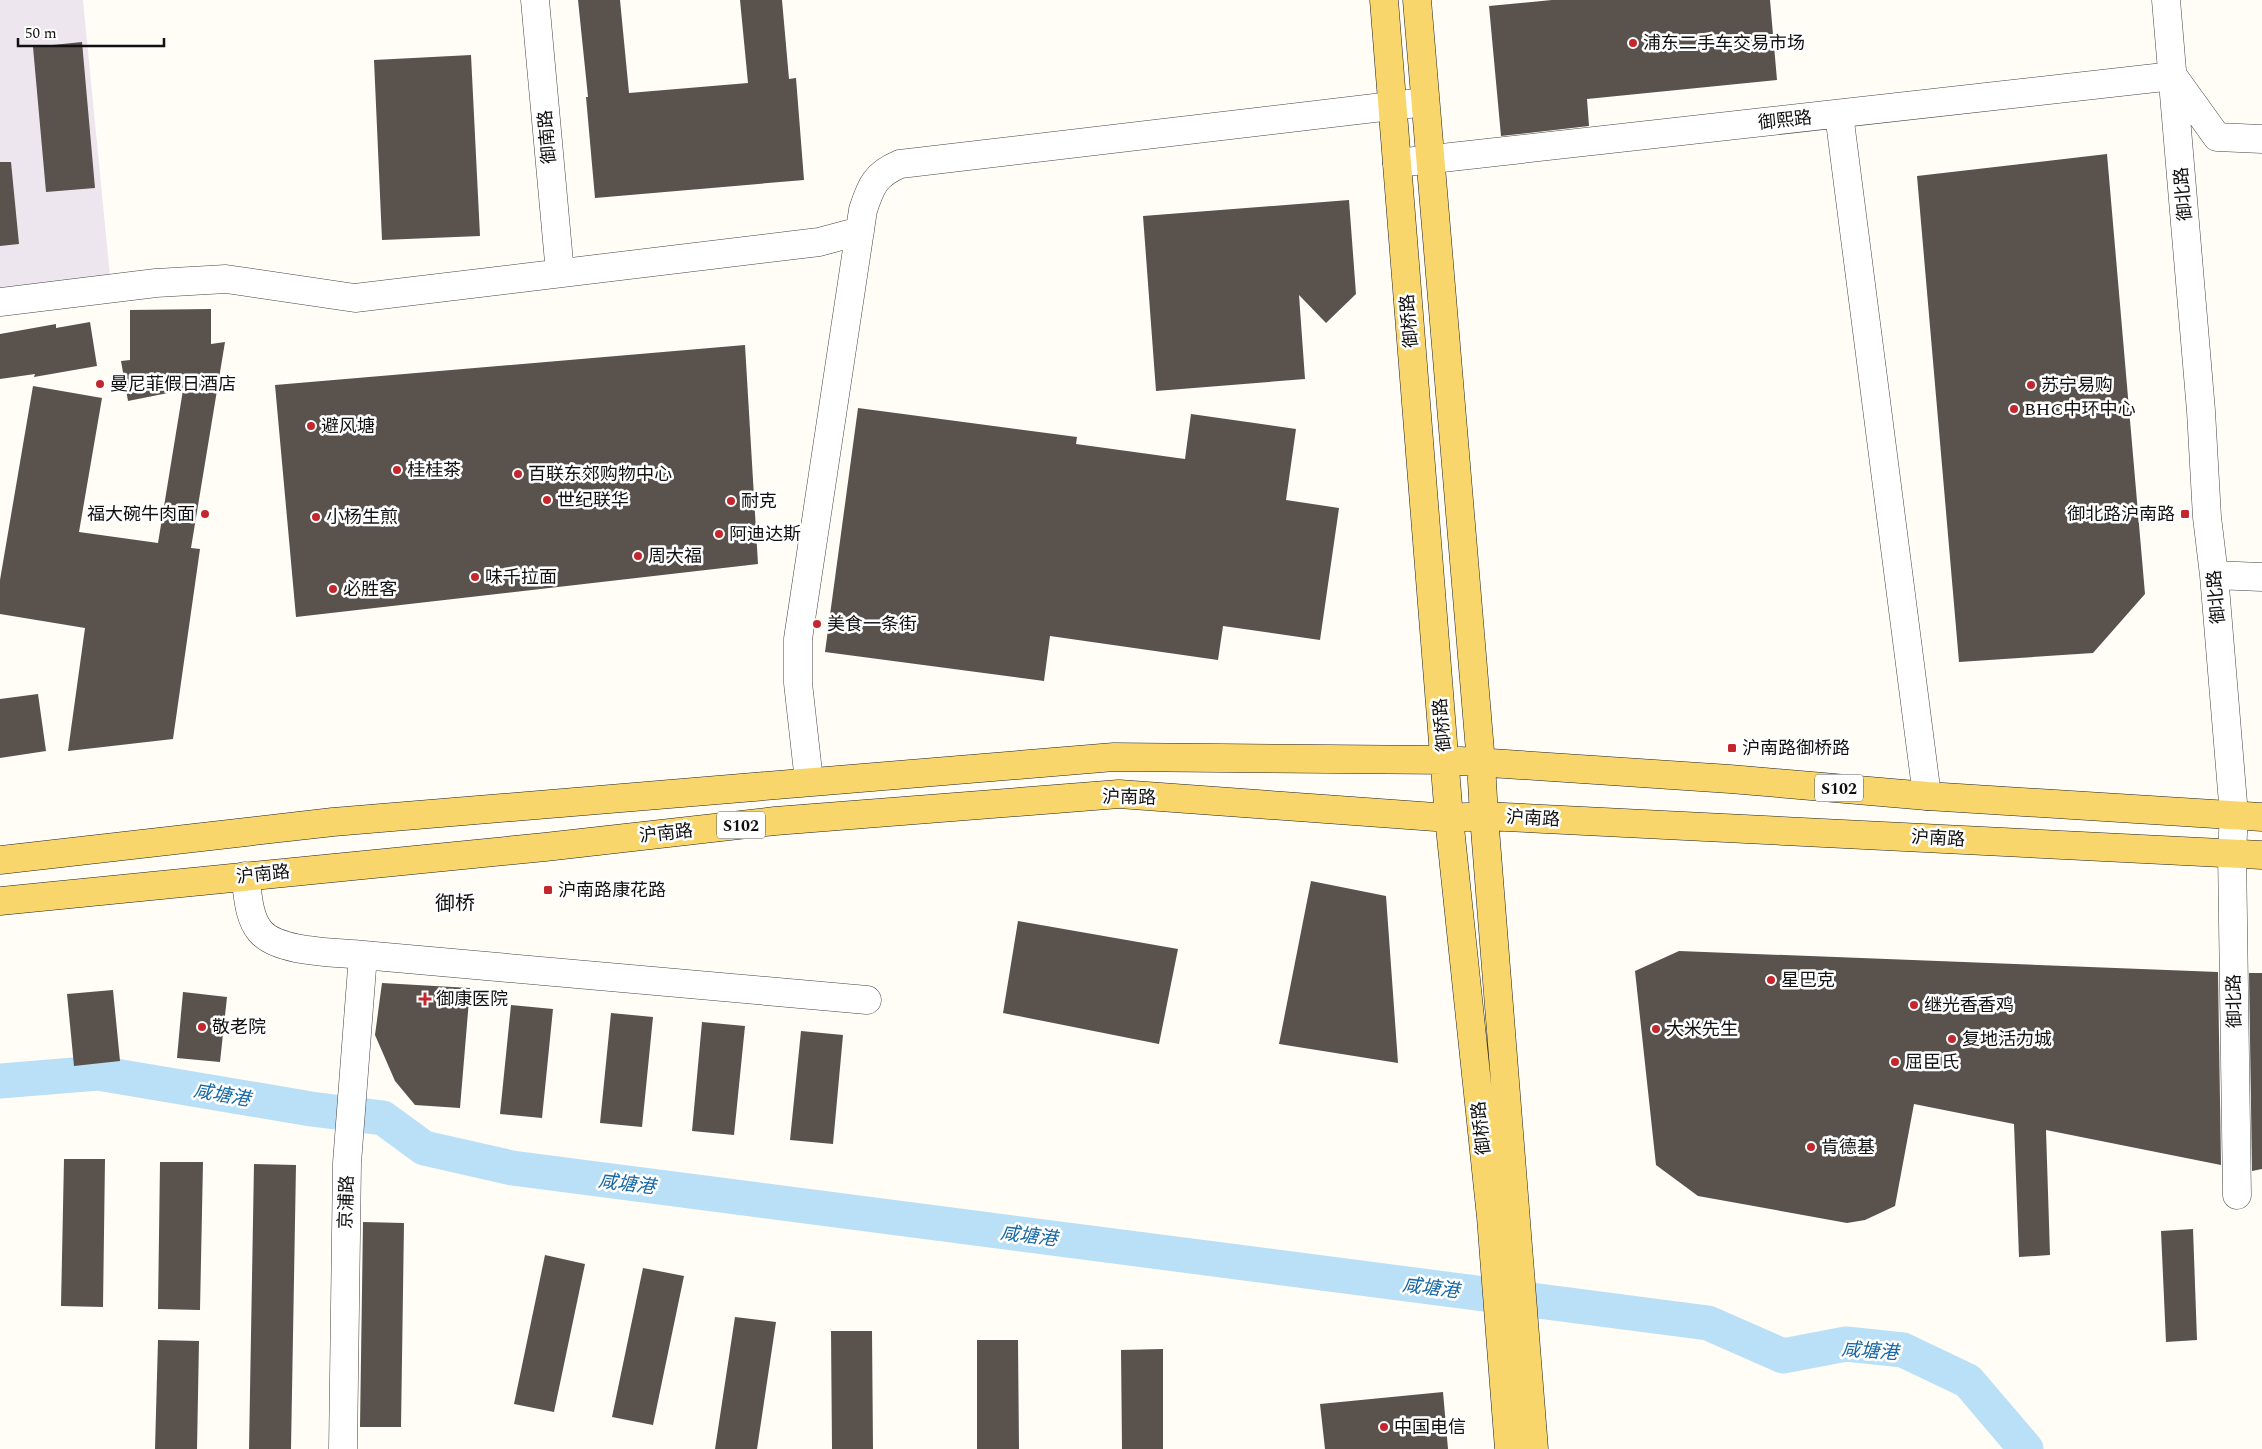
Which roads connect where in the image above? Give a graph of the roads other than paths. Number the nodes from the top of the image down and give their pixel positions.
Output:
1 (535, 0) edge
2 (1384, 0) edge
3 (1417, 0) edge
4 (2166, 0) edge
5 (2173, 76) junction
6 (1425, 102) junction
7 (1393, 106) junction
8 (1839, 114) junction
9 (2262, 139) edge
10 (1430, 160) junction
11 (1397, 164) junction
12 (860, 231) junction
13 (560, 273) junction
14 (0, 302) edge
15 (2214, 575) junction
16 (2262, 576) edge
17 (1445, 760) junction
18 (1481, 763) junction
19 (809, 781) junction
20 (1927, 796) junction
21 (2234, 815) junction
22 (1484, 816) junction
23 (2262, 817) edge
24 (1450, 818) junction
25 (2232, 852) junction
26 (2262, 854) edge
27 (0, 860) edge
28 (245, 876) junction
29 (0, 901) edge
30 (363, 955) junction
31 (867, 1000) dead end
32 (2237, 1195) dead end
33 (1503, 1218) junction
34 (1516, 1373) junction
35 (343, 1449) edge
36 (1509, 1449) edge
37 (1534, 1449) edge

1 - 13 street, 御南路
2 - 7 main road, 御桥路
3 - 6 main road, 御桥路
4 - 5 street, 御北路
5 - 8 street, 御熙路
5 - 9 street
5 - 15 street, 御北路
6 - 7 street
6 - 10 main road, 御桥路
7 - 11 main road, 御桥路
7 - 12 street
8 - 10 street, 御熙路
8 - 20 street
10 - 11 street, 御熙路
10 - 18 main road, 御桥路
11 - 17 main road, 御桥路
12 - 13 street
12 - 19 street
13 - 14 street
15 - 16 street
15 - 21 street, 御北路
17 - 18 main road, S102
17 - 19 main road, S102
17 - 24 main road, 御桥路
18 - 20 main road, S102
18 - 22 main road, 御桥路
19 - 27 main road, S102
20 - 21 main road, S102
21 - 23 main road, S102
21 - 25 street, 御北路
22 - 24 main road, 沪南路 / S102
22 - 25 main road, 沪南路 / S102
22 - 33 main road, 御桥路
24 - 28 main road, 沪南路 / S102
24 - 33 main road, 御桥路
25 - 26 main road, 沪南路 / S102
25 - 32 street, 御北路
28 - 29 main road, 沪南路 / S102
28 - 30 street
30 - 31 street
30 - 35 street, 京浦路
33 - 34 main road, 御桥路
34 - 36 main road, 御桥路
34 - 37 main road, 御桥路

